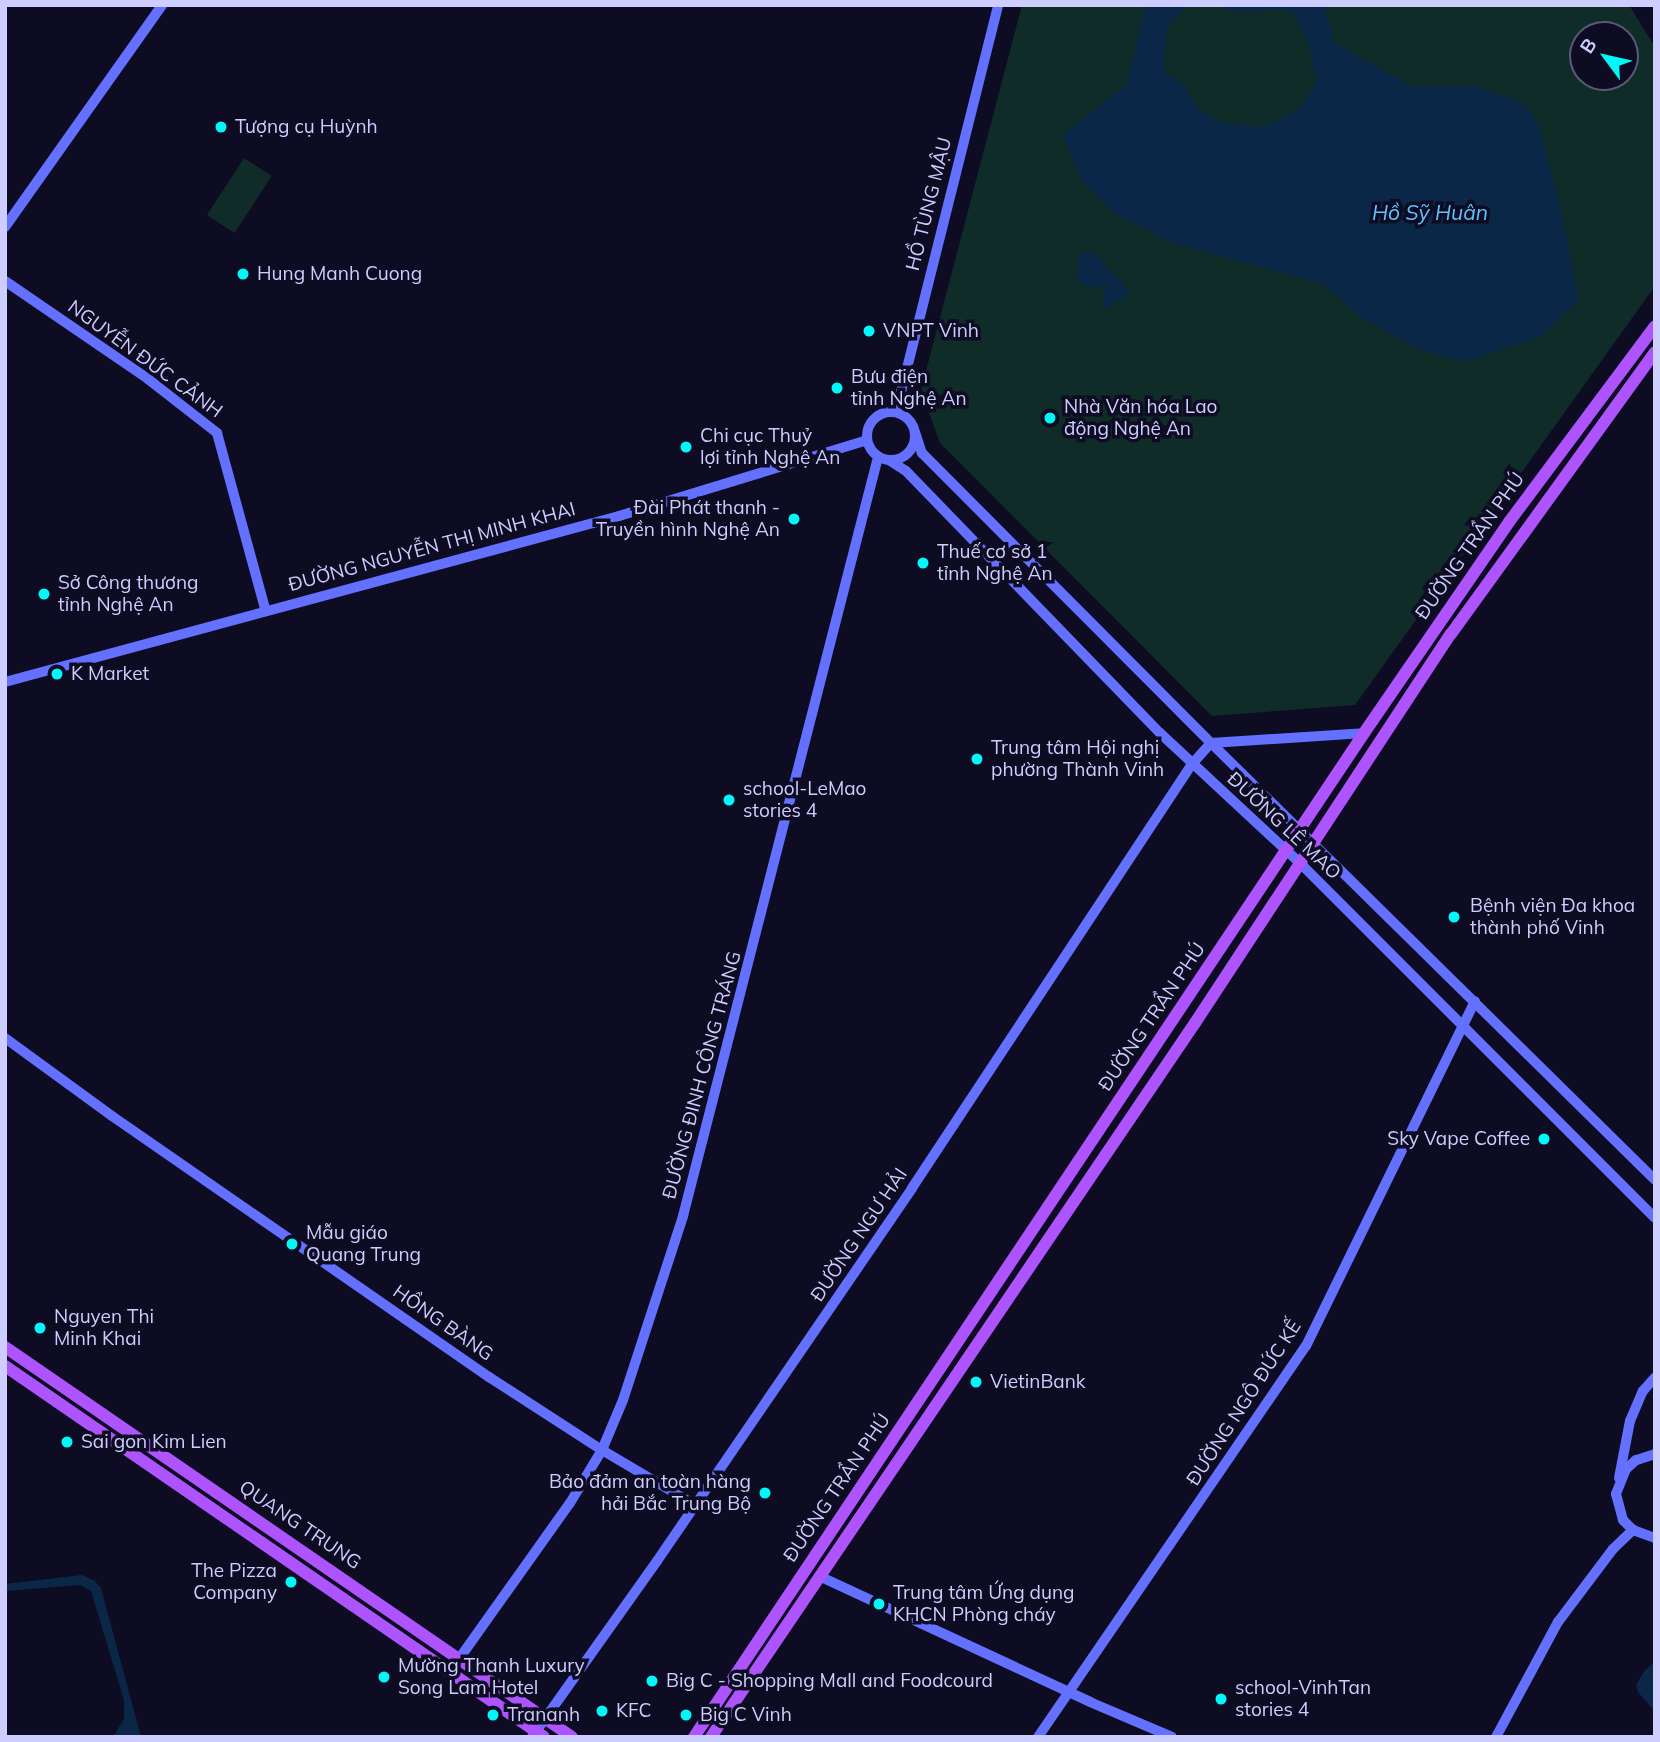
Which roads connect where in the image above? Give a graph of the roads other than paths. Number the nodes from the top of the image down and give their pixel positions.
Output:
1 (162, 5) edge
2 (998, 5) edge
3 (5, 227) edge
4 (5, 281) edge
5 (1655, 326) edge
6 (1655, 352) edge
7 (1624, 367) junction
8 (1636, 376) junction
9 (896, 412) junction
10 (915, 432) junction
11 (867, 440) junction
12 (884, 459) junction
13 (968, 499) junction
14 (951, 516) junction
15 (1491, 548) junction
16 (1505, 557) junction
17 (1465, 585) junction
18 (1478, 595) junction
19 (265, 609) junction
20 (5, 682) edge
21 (1364, 733) junction
22 (1211, 743) junction
23 (1192, 764) junction
24 (1301, 829) junction
25 (1314, 842) junction
26 (1286, 851) junction
27 (1300, 863) junction
28 (1475, 1001) junction
29 (1464, 1026) junction
30 (5, 1038) edge
31 (1121, 1099) junction
32 (1137, 1110) junction
33 (1655, 1180) edge
34 (1049, 1206) junction
35 (1065, 1216) junction
36 (1655, 1218) edge
37 (957, 1344) junction
38 (5, 1347) edge
39 (972, 1353) junction
40 (5, 1366) edge
41 (1655, 1377) edge
42 (113, 1420) junction
43 (103, 1434) junction
44 (602, 1450) junction
45 (1655, 1454) edge
46 (1619, 1481) junction
47 (695, 1505) junction
48 (1633, 1530) junction
49 (1655, 1538) edge
50 (807, 1567) junction
51 (819, 1576) junction
52 (349, 1582) junction
53 (339, 1597) junction
54 (769, 1638) junction
55 (459, 1659) junction
56 (449, 1674) junction
57 (1069, 1693) junction
58 (720, 1699) junction
59 (731, 1707) junction
60 (545, 1718) junction
61 (537, 1735) edge
62 (572, 1737) edge
63 (694, 1737) edge
64 (711, 1737) edge
65 (1038, 1737) edge
66 (1172, 1737) edge
67 (1496, 1737) edge

1 - 3 street
2 - 9 street, HỒ TÙNG MẬU
4 - 19 street, NGUYỄN ĐỨC CẢNH
5 - 7 main road, ĐƯỜNG TRẦN PHÚ
6 - 8 main road, ĐƯỜNG TRẦN PHÚ
7 - 8 main road
7 - 15 main road, ĐƯỜNG TRẦN PHÚ
8 - 16 main road, ĐƯỜNG TRẦN PHÚ
9 - 10 street
9 - 11 street
10 - 12 street
10 - 13 street, ĐƯỜNG LÊ MAO
11 - 12 street
11 - 19 street, ĐƯỜNG NGUYỄN THỊ MINH KHAI
12 - 14 street, ĐƯỜNG LÊ MAO
12 - 44 street, ĐƯỜNG ĐINH CÔNG TRÁNG
13 - 14 street
13 - 22 street, ĐƯỜNG LÊ MAO
14 - 23 street, ĐƯỜNG LÊ MAO
15 - 16 main road
15 - 17 main road, ĐƯỜNG TRẦN PHÚ
16 - 18 main road, ĐƯỜNG TRẦN PHÚ
17 - 18 main road
17 - 21 main road, ĐƯỜNG TRẦN PHÚ
18 - 25 main road, ĐƯỜNG TRẦN PHÚ
19 - 20 street, ĐƯỜNG NGUYỄN THỊ MINH KHAI
21 - 22 street
21 - 24 main road, ĐƯỜNG TRẦN PHÚ
22 - 23 street, ĐƯỜNG NGƯ HẢI
22 - 24 street, ĐƯỜNG LÊ MAO
23 - 26 street, ĐƯỜNG LÊ MAO
23 - 47 street, ĐƯỜNG NGƯ HẢI
24 - 25 street, ĐƯỜNG LÊ MAO
24 - 26 main road, ĐƯỜNG TRẦN PHÚ
25 - 27 main road, ĐƯỜNG TRẦN PHÚ
25 - 28 street, ĐƯỜNG LÊ MAO
26 - 27 street, ĐƯỜNG LÊ MAO
26 - 31 main road, ĐƯỜNG TRẦN PHÚ
27 - 29 street, ĐƯỜNG LÊ MAO
27 - 32 main road, ĐƯỜNG TRẦN PHÚ
28 - 29 street, ĐƯỜNG NGÔ ĐỨC KẾ
28 - 33 street, ĐƯỜNG LÊ MAO
29 - 36 street, ĐƯỜNG LÊ MAO
29 - 57 street, ĐƯỜNG NGÔ ĐỨC KẾ
30 - 44 street, HỒNG BÀNG
31 - 32 main road
31 - 34 main road, ĐƯỜNG TRẦN PHÚ
32 - 35 main road, ĐƯỜNG TRẦN PHÚ
34 - 35 main road
34 - 37 main road, ĐƯỜNG TRẦN PHÚ
35 - 39 main road, ĐƯỜNG TRẦN PHÚ
37 - 39 main road
37 - 50 main road, ĐƯỜNG TRẦN PHÚ
38 - 42 main road, QUANG TRUNG
39 - 51 main road, ĐƯỜNG TRẦN PHÚ
40 - 43 main road, QUANG TRUNG
41 - 46 street
42 - 43 main road
42 - 52 main road, QUANG TRUNG
43 - 53 main road, QUANG TRUNG
44 - 47 street, HỒNG BÀNG
44 - 55 street, ĐƯỜNG ĐINH CÔNG TRÁNG
45 - 46 street
46 - 48 street
47 - 60 street, ĐƯỜNG NGƯ HẢI
48 - 49 street
48 - 67 street
50 - 51 main road
50 - 54 main road, ĐƯỜNG TRẦN PHÚ
51 - 54 main road, ĐƯỜNG TRẦN PHÚ
51 - 57 street
52 - 53 main road
52 - 55 main road, QUANG TRUNG
53 - 56 main road, QUANG TRUNG
54 - 58 main road, ĐƯỜNG TRẦN PHÚ
54 - 59 main road, ĐƯỜNG TRẦN PHÚ
55 - 56 main road
55 - 60 main road, QUANG TRUNG
56 - 61 main road, QUANG TRUNG
57 - 65 street, ĐƯỜNG NGÔ ĐỨC KẾ
57 - 66 street
58 - 59 main road
58 - 63 main road, ĐƯỜNG TRẦN PHÚ
59 - 64 main road, ĐƯỜNG TRẦN PHÚ
60 - 61 street, ĐƯỜNG NGƯ HẢI
60 - 62 main road, QUANG TRUNG

